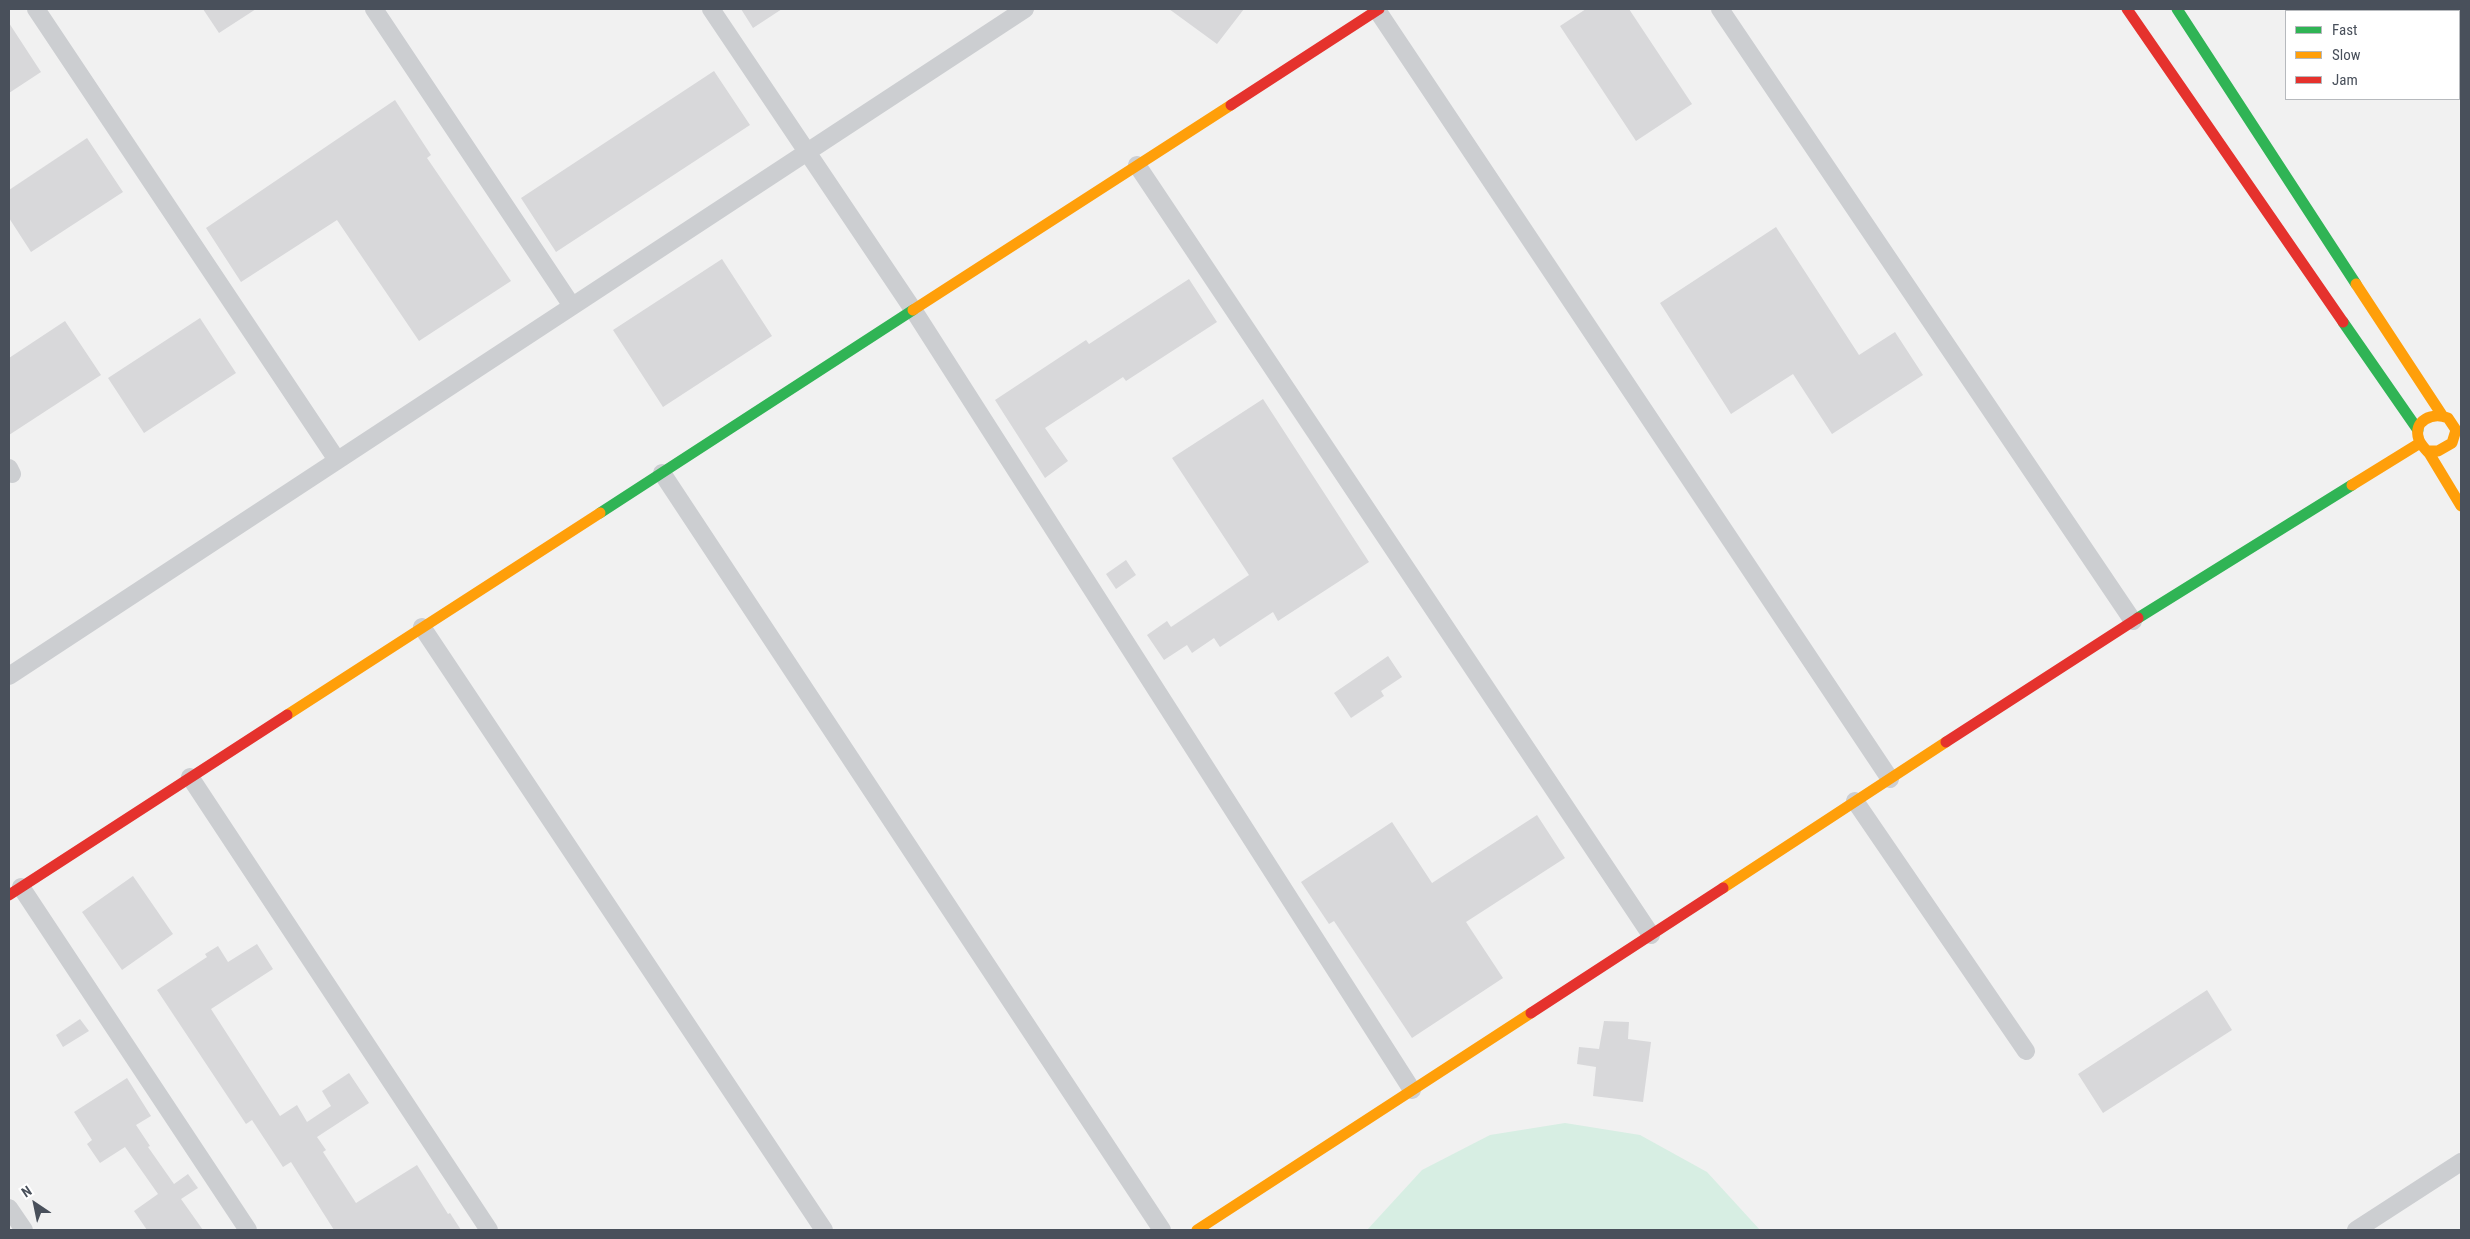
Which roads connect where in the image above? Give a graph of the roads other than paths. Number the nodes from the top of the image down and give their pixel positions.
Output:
1 (36, 9) edge
2 (374, 9) edge
3 (711, 9) edge
4 (1025, 9) edge
5 (1378, 9) edge
6 (1720, 9) edge
7 (2127, 9) edge
8 (2177, 9) edge
9 (806, 152) junction
10 (1137, 165) junction
11 (572, 306) junction
12 (914, 311) junction
13 (2454, 424) edge
14 (2418, 430) junction
15 (2424, 447) junction
16 (337, 460) junction
17 (662, 473) junction
18 (2461, 506) edge
19 (2133, 621) junction
20 (422, 627) junction
21 (9, 676) edge
22 (190, 777) junction
23 (1890, 779) junction
24 (1855, 801) junction
25 (15, 891) edge
26 (1651, 935) junction
27 (2026, 1051) dead end
28 (1412, 1090) junction
29 (2461, 1162) edge
30 (9, 1208) edge
31 (24, 1230) edge
32 (248, 1230) edge
33 (489, 1230) edge
34 (824, 1230) edge
35 (1162, 1230) edge
36 (1196, 1230) edge
37 (2356, 1230) edge

1 - 16 street
2 - 11 street
3 - 9 street
4 - 9 street
5 - 10 street
5 - 23 street
6 - 19 street
7 - 14 street
8 - 13 street
9 - 11 street
9 - 12 street
10 - 12 street
10 - 26 street
11 - 16 street
12 - 17 street
12 - 28 street
13 - 14 street
13 - 15 street
14 - 15 street
15 - 18 street
15 - 19 street
16 - 21 street
17 - 20 street
17 - 35 street
19 - 23 street
20 - 22 street
20 - 34 street
22 - 25 street
22 - 33 street
23 - 24 street
24 - 26 street
24 - 27 street
25 - 32 street
26 - 28 street
28 - 36 street
29 - 37 street
30 - 31 street

